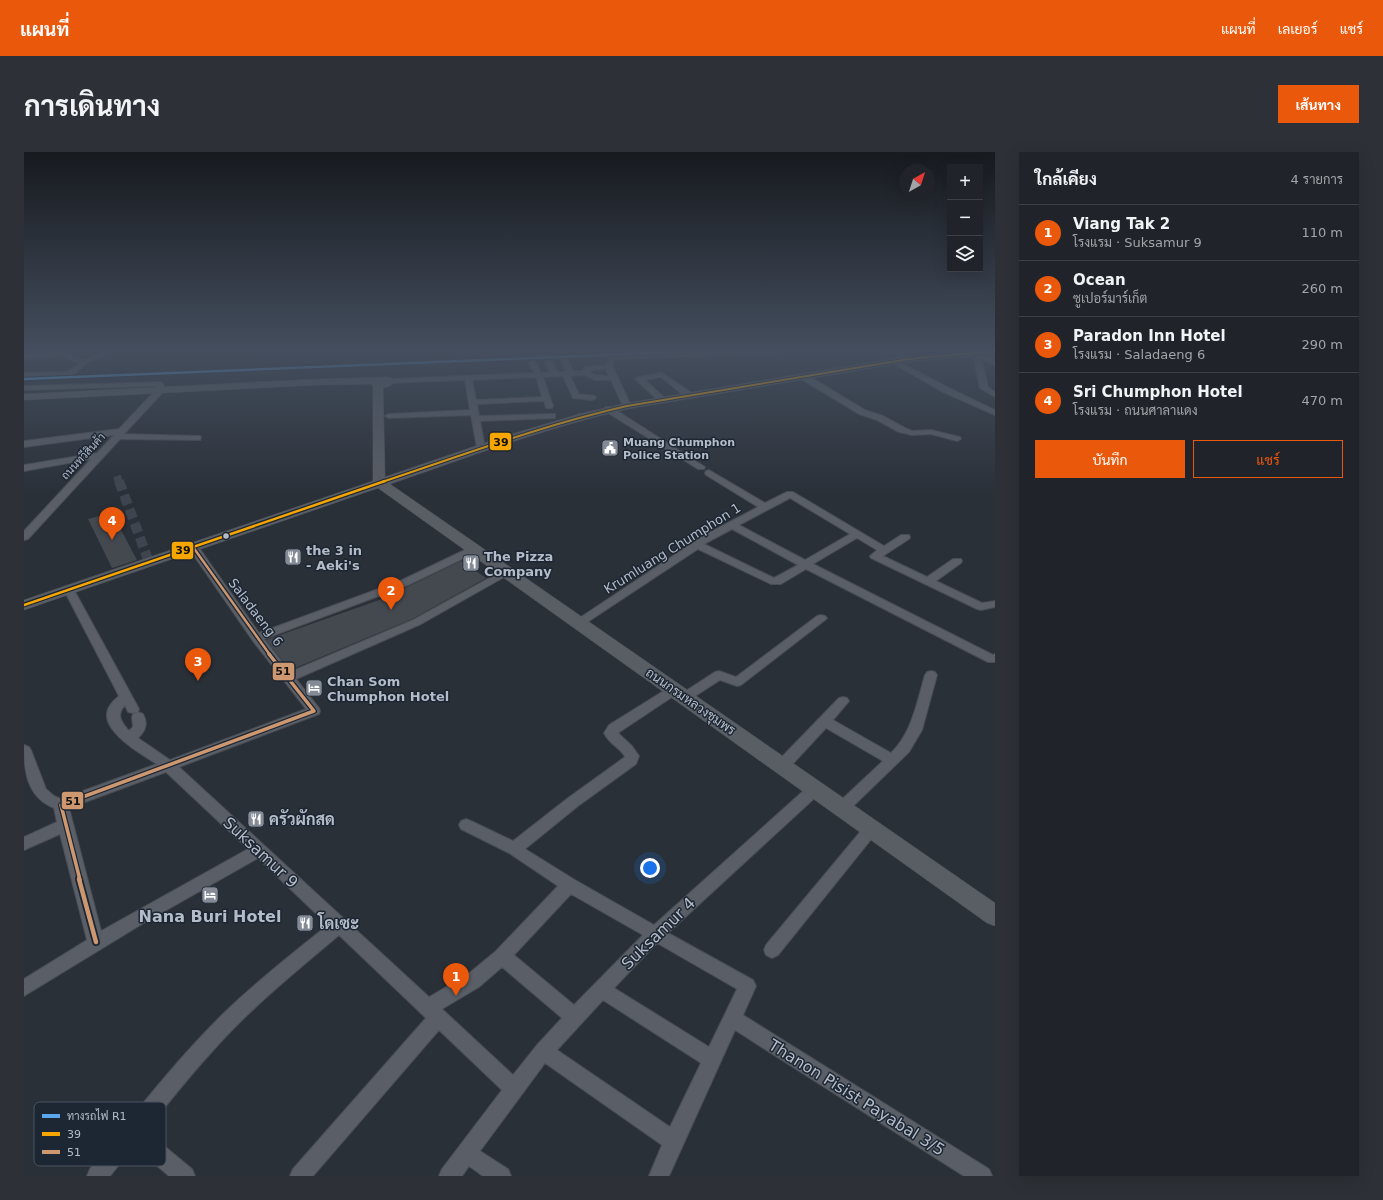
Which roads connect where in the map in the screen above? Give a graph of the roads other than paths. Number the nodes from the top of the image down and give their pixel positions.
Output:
1 (152, 399) edge
2 (380, 399) edge
3 (387, 399) edge
4 (471, 399) edge
5 (547, 399) joint
6 (624, 399) edge
7 (671, 399) edge
8 (840, 399) edge
9 (965, 399) edge
10 (663, 400) joint
11 (472, 402) junction
12 (627, 406) junction
13 (608, 410) junction
14 (995, 413) edge
15 (384, 416) junction
16 (475, 416) junction
17 (554, 420) junction
18 (120, 433) junction
19 (197, 438) dead end
20 (957, 439) dead end
21 (24, 444) edge
22 (481, 448) junction
23 (99, 456) junction
24 (24, 468) edge
25 (385, 483) junction
26 (765, 507) junction
27 (732, 525) junction
28 (856, 534) junction
29 (24, 536) edge
30 (905, 537) dead end
31 (698, 545) junction
32 (193, 547) junction
33 (475, 549) junction
34 (884, 550) junction
35 (957, 561) dead end
36 (806, 565) junction
37 (508, 572) junction
38 (929, 582) junction
39 (69, 590) junction
40 (995, 604) edge
41 (24, 605) edge
42 (821, 618) dead end
43 (579, 623) junction
44 (257, 638) junction
45 (995, 658) edge
46 (931, 674) dead end
47 (288, 678) junction
48 (680, 694) junction
49 (126, 697) junction
50 (843, 701) dead end
51 (824, 721) junction
52 (129, 738) junction
53 (24, 750) edge
54 (893, 761) junction
55 (168, 765) junction
56 (782, 766) junction
57 (815, 789) junction
58 (61, 805) junction
59 (842, 808) junction
60 (64, 824) junction
61 (466, 825) dead end
62 (871, 829) junction
63 (24, 844) edge
64 (514, 849) junction
65 (259, 850) junction
66 (569, 885) junction
67 (995, 916) edge
68 (339, 925) junction
69 (655, 934) junction
70 (96, 942) junction
71 (772, 950) dead end
72 (502, 956) junction
73 (24, 988) edge
74 (601, 989) junction
75 (433, 1013) junction
76 (575, 1017) junction
77 (732, 1018) junction
78 (543, 1050) junction
79 (712, 1059) junction
80 (515, 1089) junction
81 (158, 1102) edge
82 (674, 1141) junction
83 (466, 1153) junction
84 (166, 1161) edge
85 (105, 1166) edge
86 (97, 1176) edge
87 (185, 1176) edge
88 (300, 1176) edge
89 (449, 1176) edge
90 (501, 1176) edge
91 (659, 1176) edge
92 (982, 1176) edge

1 - 18 street, ถนนทวีสินค้า
2 - 15 street
3 - 15 street
4 - 11 street
5 - 11 street
5 - 17 street
6 - 12 street
7 - 10 street
8 - 20 street
9 - 14 street
10 - 12 street
11 - 16 street
12 - 13 street
13 - 17 street
13 - 26 street, Krumluang Chumphon 1
15 - 16 street
15 - 25 street
16 - 17 street
16 - 22 street
17 - 22 street
18 - 19 street
18 - 21 street
18 - 23 street, ถนนทวีสินค้า
22 - 25 street
23 - 24 street
23 - 29 street, ถนนทวีสินค้า
25 - 32 street
25 - 33 street, ถนนกรมหลวงชุมพร
26 - 27 street, Krumluang Chumphon 1
26 - 28 street
27 - 31 street, Krumluang Chumphon 1
27 - 36 street
28 - 34 street
28 - 36 street
30 - 34 street
31 - 36 street
31 - 43 street, Krumluang Chumphon 1
32 - 39 street
32 - 44 street, Saladaeng 6
33 - 37 street, ถนนกรมหลวงชุมพร
33 - 44 street
34 - 38 street
35 - 38 street
36 - 45 street
37 - 43 street, ถนนกรมหลวงชุมพร
37 - 47 street
38 - 40 street
39 - 41 street
39 - 49 street
42 - 48 street
43 - 48 street, ถนนกรมหลวงชุมพร
44 - 47 street, Saladaeng 6
46 - 54 street
47 - 55 street, Saladaeng 6
48 - 56 street, ถนนกรมหลวงชุมพร
48 - 64 street
49 - 52 street
49 - 52 street, Suksamur 9
50 - 51 street
51 - 54 street
51 - 56 street
52 - 55 street, Suksamur 9
53 - 58 street
54 - 59 street
55 - 58 street
55 - 65 street, Suksamur 9
56 - 57 street, ถนนกรมหลวงชุมพร
57 - 59 street, ถนนกรมหลวงชุมพร
57 - 69 street, Suksamur 4
58 - 60 street
59 - 62 street, ถนนกรมหลวงชุมพร
60 - 63 street
60 - 70 street
61 - 64 street
62 - 67 street, ถนนกรมหลวงชุมพร
62 - 71 street
64 - 66 street
65 - 68 street, Suksamur 9
65 - 70 street
66 - 69 street
66 - 72 street
68 - 75 street, Suksamur 9
68 - 81 street
69 - 74 street, Suksamur 4
69 - 77 street
70 - 73 street
72 - 75 street
72 - 76 street
74 - 76 street, Suksamur 4
74 - 79 street
75 - 80 street, Suksamur 9
75 - 88 street
76 - 78 street, Suksamur 4
77 - 79 street
77 - 92 street, Thanon Pisist Payabal 3/5
78 - 80 street, Suksamur 4
78 - 82 street
79 - 82 street
80 - 83 street, Suksamur 4
82 - 91 street
83 - 89 street, Suksamur 4
83 - 90 street
84 - 87 street
85 - 86 street

